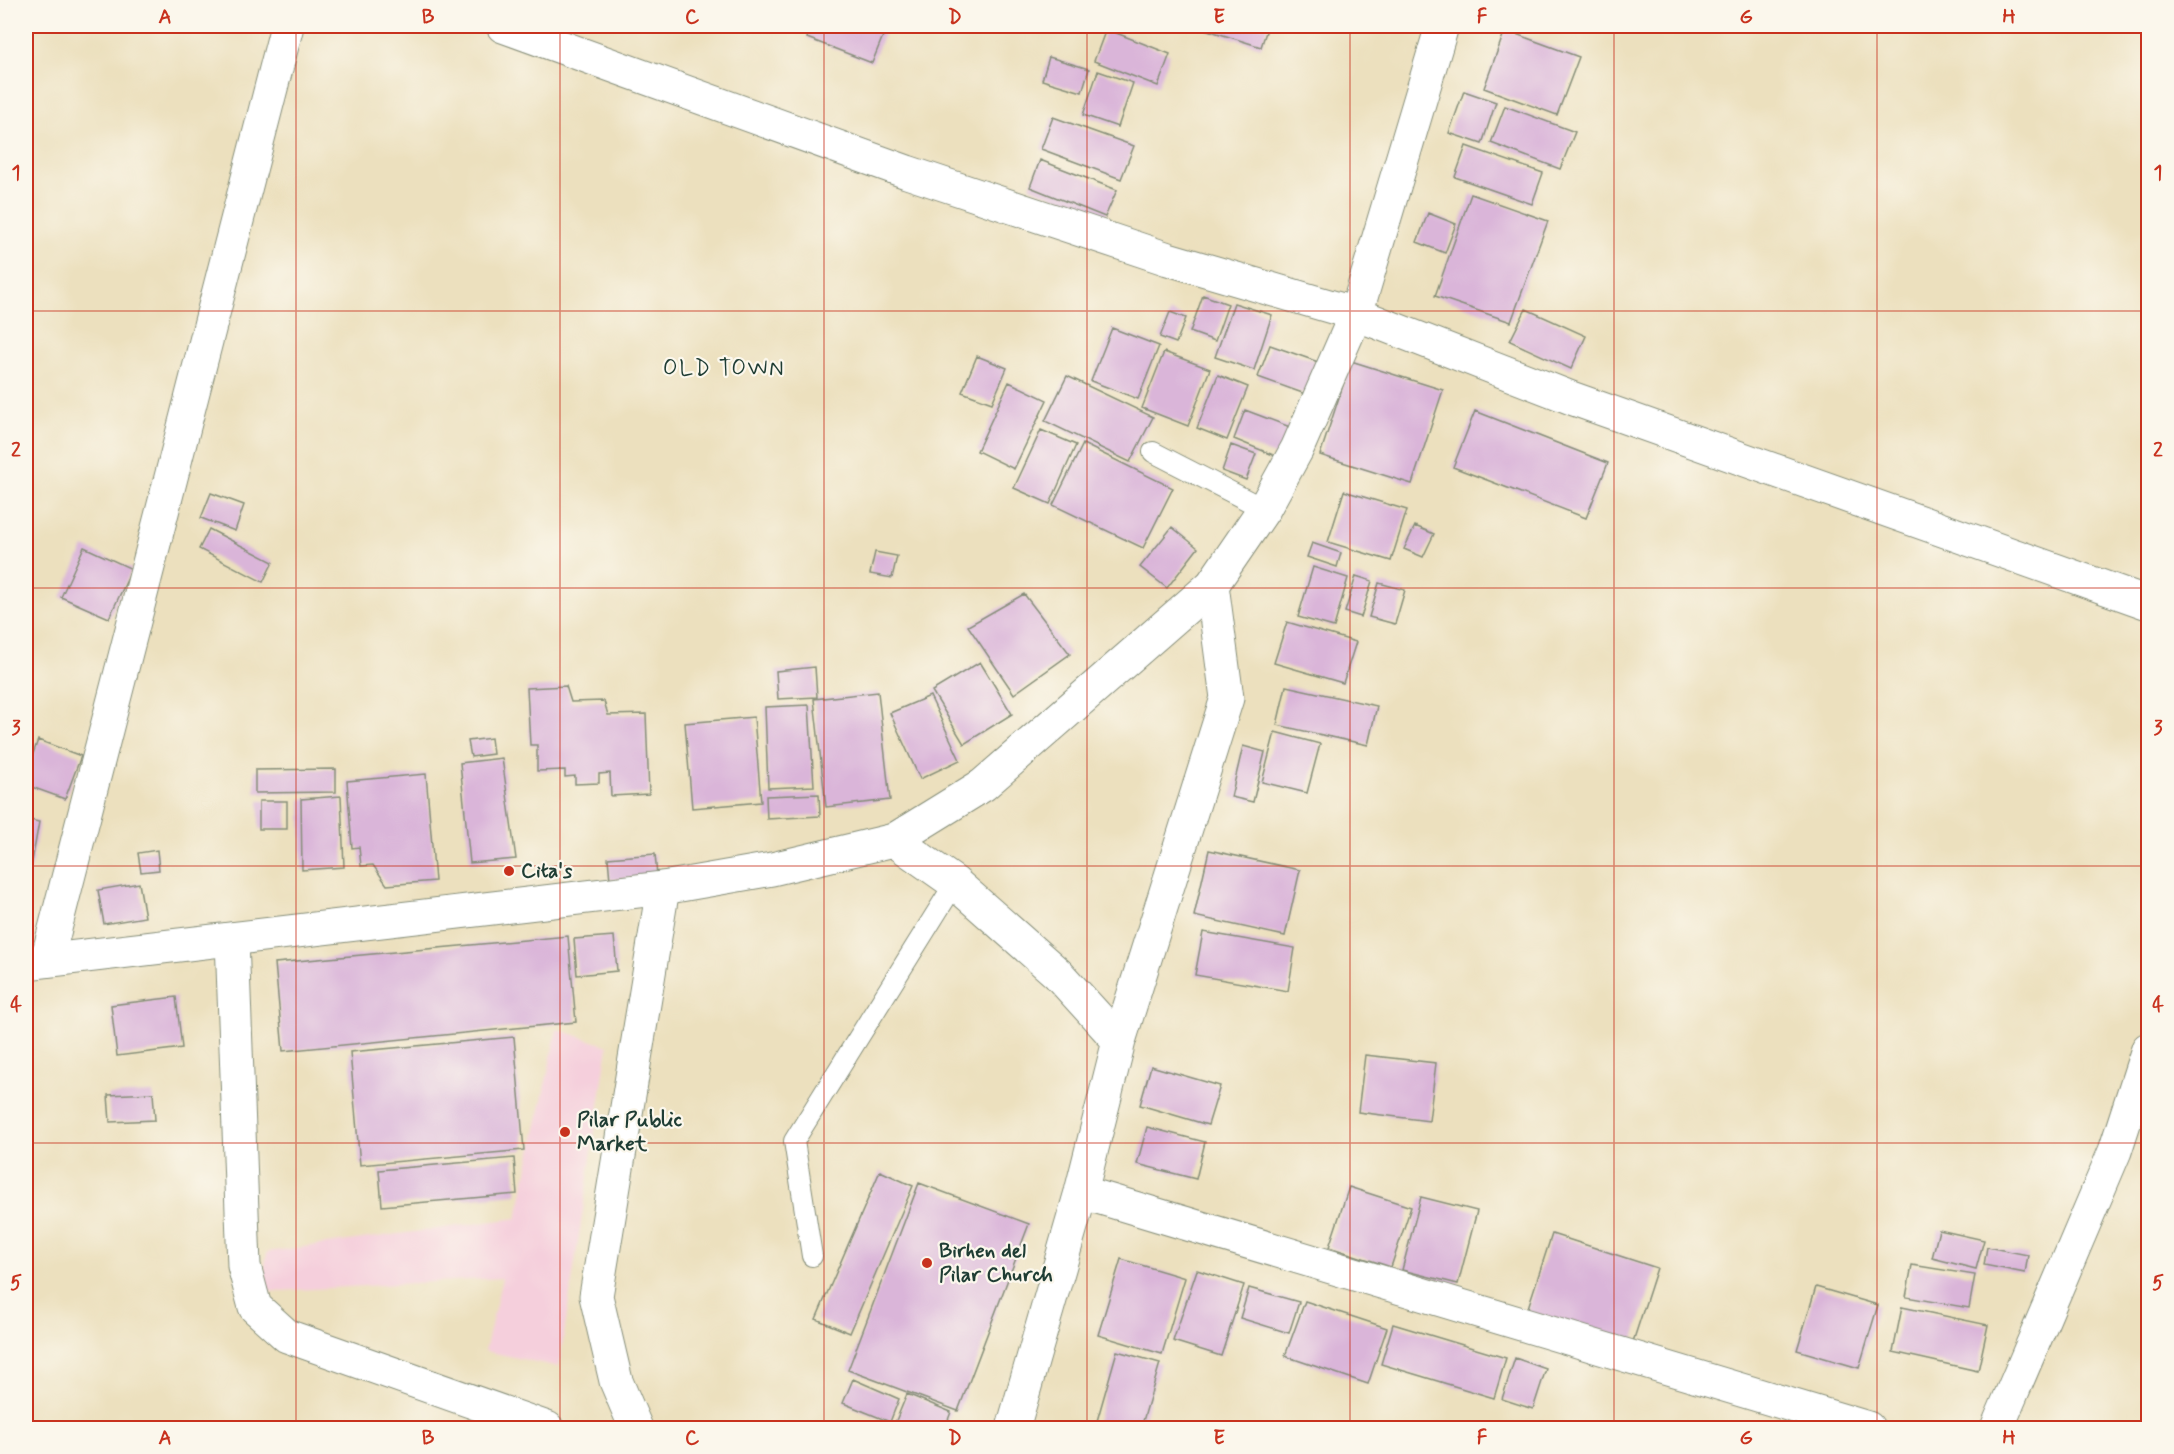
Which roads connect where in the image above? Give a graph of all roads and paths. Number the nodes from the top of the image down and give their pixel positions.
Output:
1 (287, 26) edge
2 (503, 26) edge
3 (1443, 26) edge
4 (1356, 314) junction
5 (1154, 452) dead end
6 (1264, 509) junction
7 (1212, 585) junction
8 (2148, 603) edge
9 (894, 840) junction
10 (955, 883) junction
11 (663, 888) junction
12 (232, 939) junction
13 (36, 962) edge
14 (1119, 1041) junction
15 (2148, 1048) edge
16 (1081, 1192) junction
17 (812, 1256) dead end
18 (547, 1428) edge
19 (636, 1428) edge
20 (1013, 1428) edge
21 (1868, 1428) edge
22 (1997, 1428) edge

1 - 13 street
2 - 4 street
3 - 4 street
4 - 6 street
4 - 8 street
5 - 6 lane
6 - 7 street
7 - 9 street
7 - 14 street
9 - 10 street
9 - 11 street
10 - 14 street
10 - 17 lane
11 - 12 street
11 - 19 street
12 - 13 street
12 - 18 street
14 - 16 street
15 - 22 street
16 - 20 street
16 - 21 street

